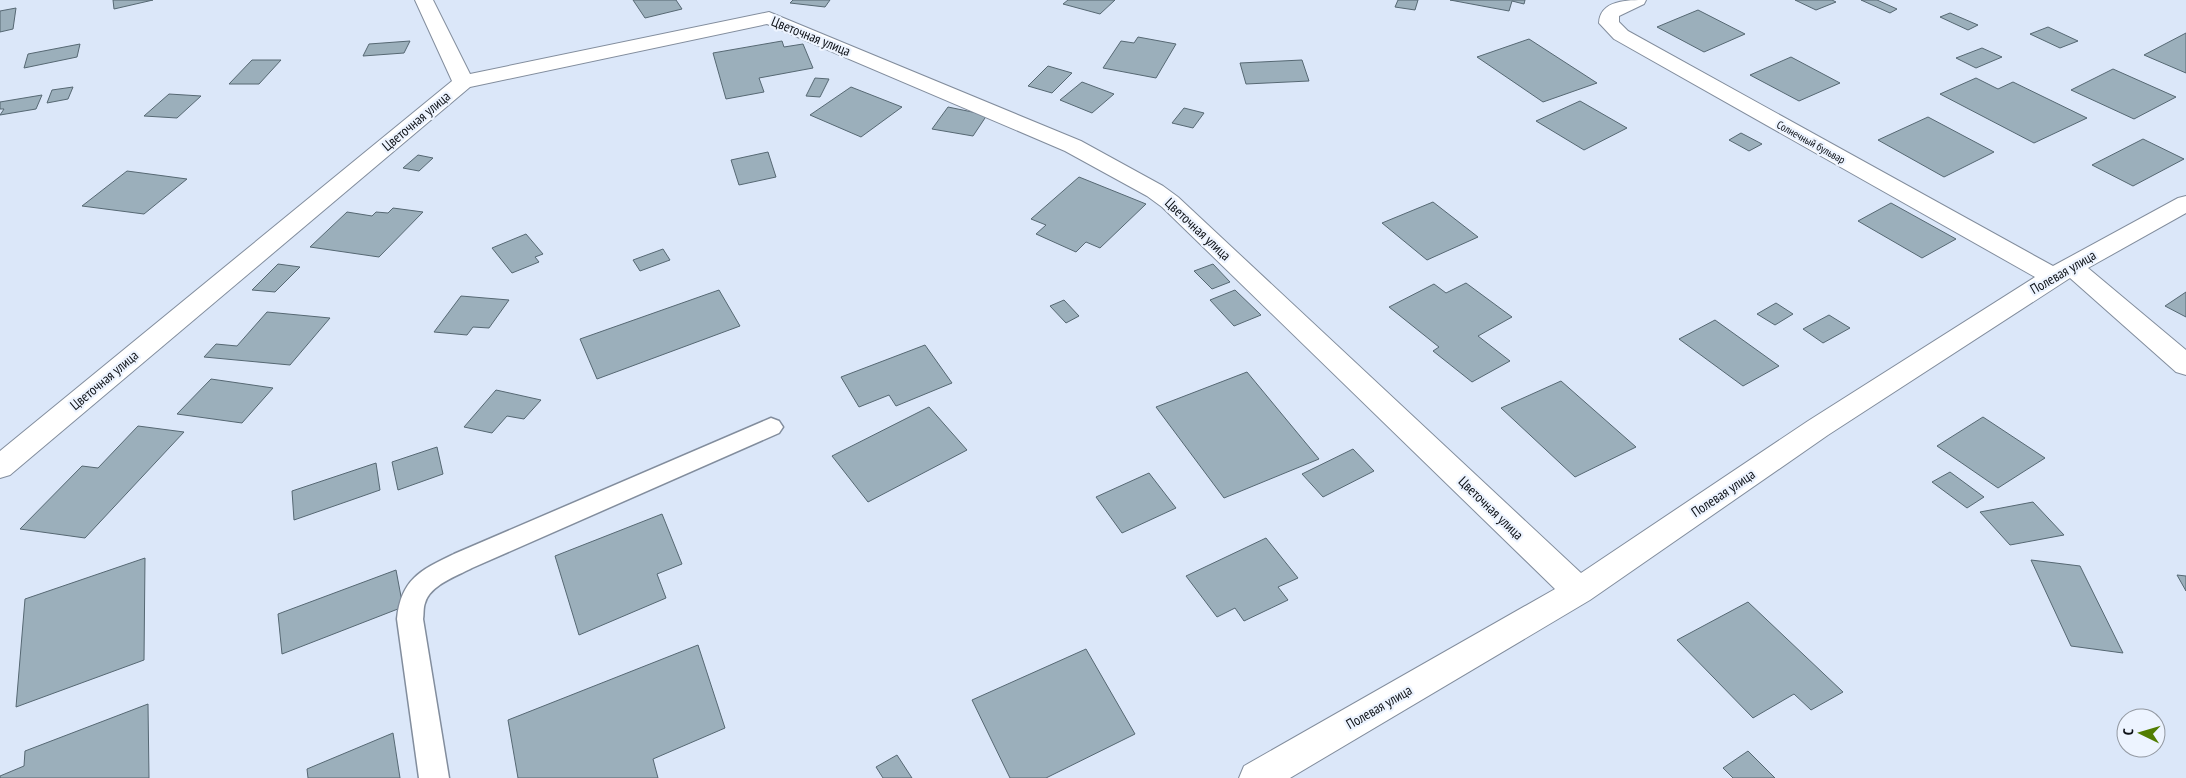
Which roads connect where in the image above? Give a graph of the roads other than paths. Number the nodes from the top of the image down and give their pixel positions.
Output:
1 (424, 0) edge
2 (1637, 0) edge
3 (463, 82) junction
4 (2186, 203) edge
5 (2062, 271) junction
6 (2186, 365) edge
7 (771, 427) dead end
8 (0, 467) edge
9 (1579, 591) junction
10 (434, 778) edge
11 (1257, 778) edge

1 - 3 street
2 - 5 street, Солнечный бульвар
3 - 8 street, Цветочная улица
3 - 9 street, Цветочная улица
4 - 5 street, Полевая улица
5 - 6 street, Солнечный бульвар
5 - 9 street, Полевая улица
7 - 10 lane
9 - 11 street, Полевая улица

